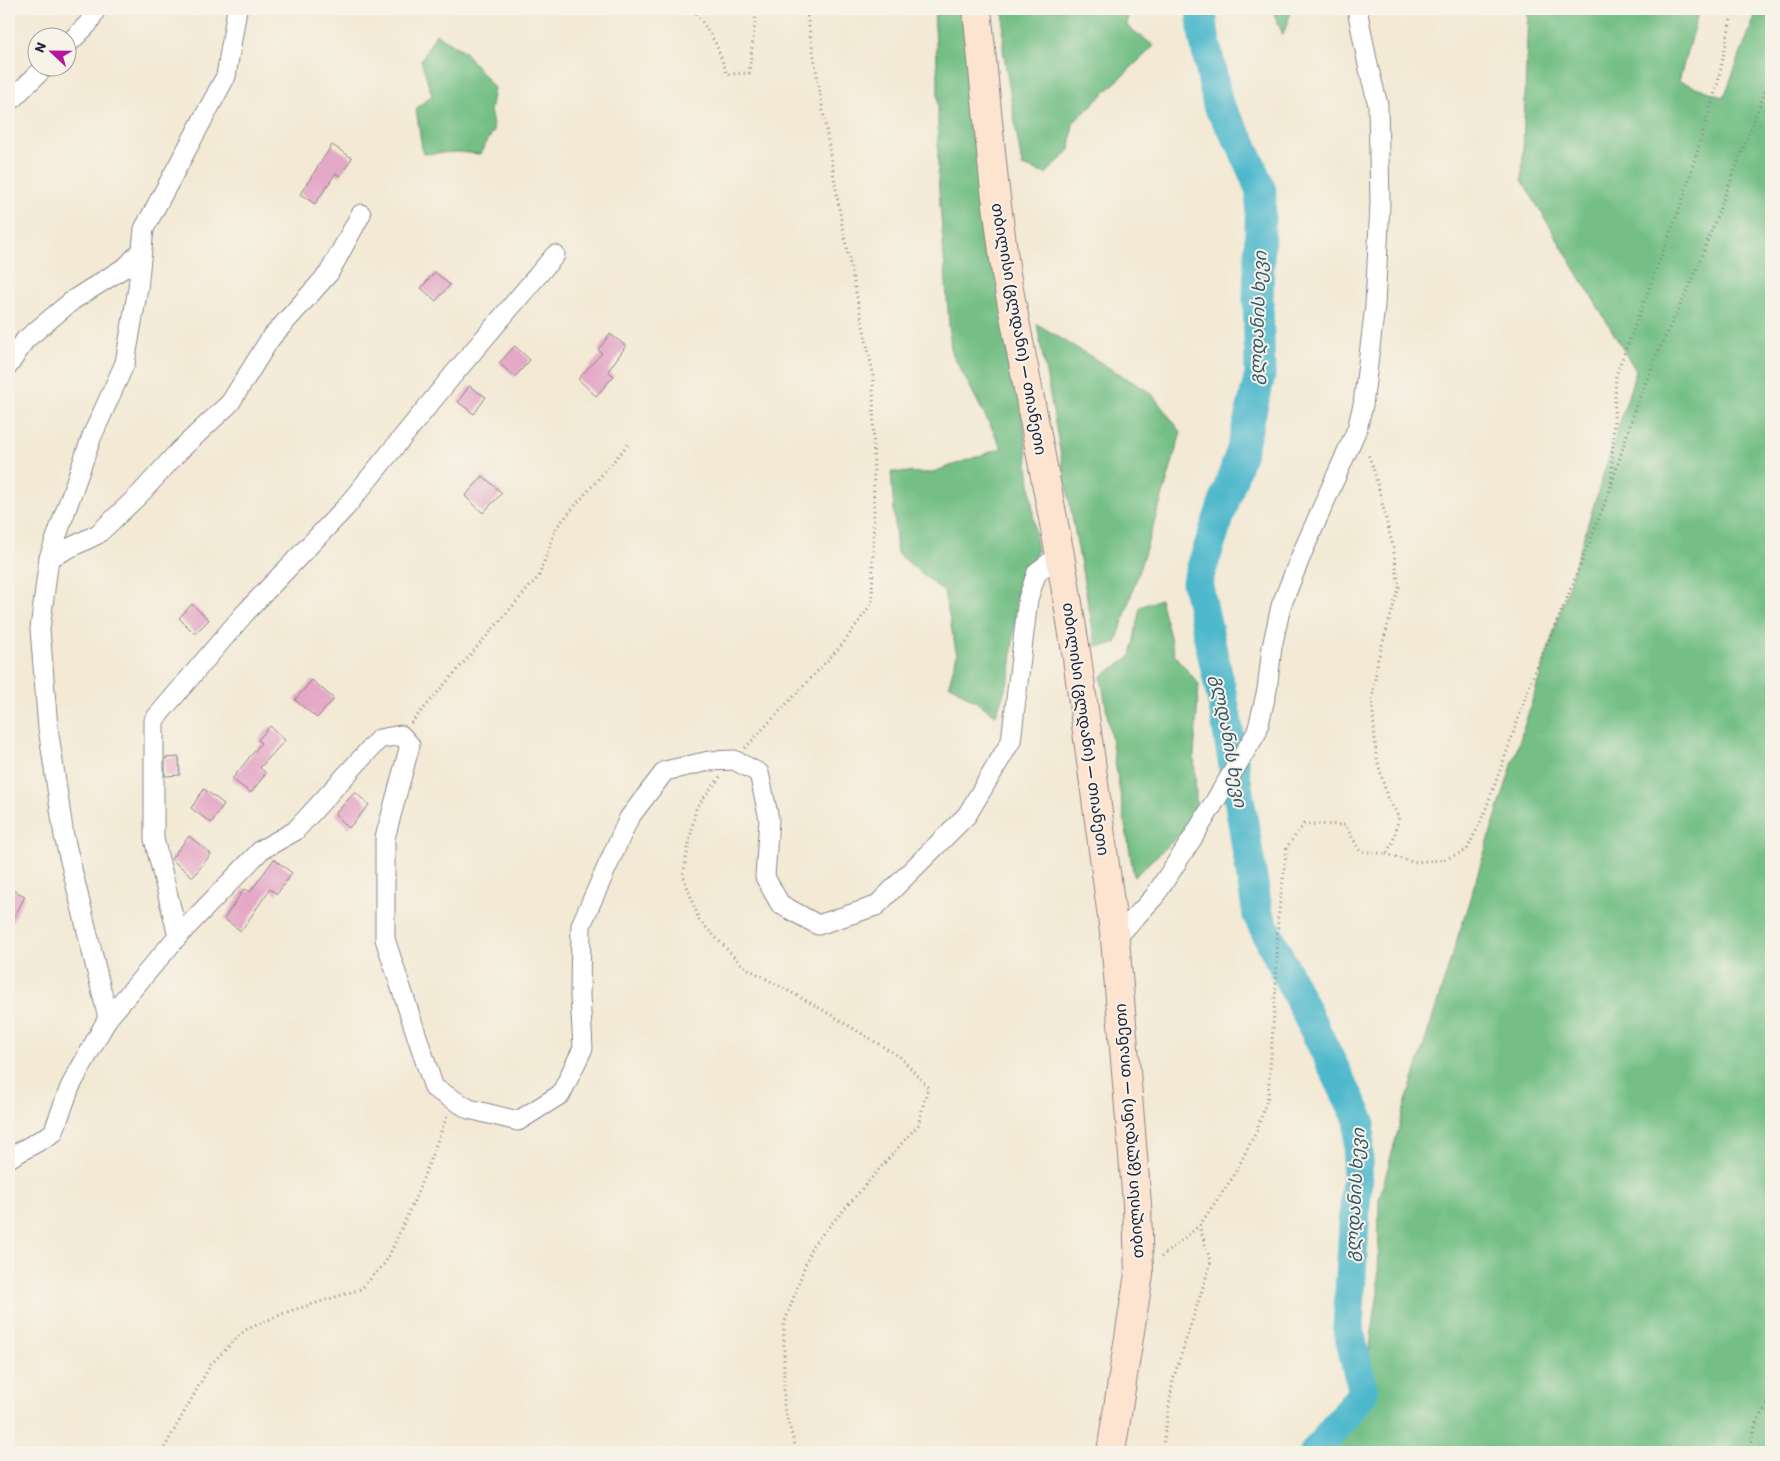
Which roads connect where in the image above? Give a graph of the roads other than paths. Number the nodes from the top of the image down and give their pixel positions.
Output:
1 (96, 9) edge
2 (237, 9) edge
3 (976, 9) edge
4 (1357, 9) edge
5 (78, 34) edge
6 (34, 78) edge
7 (9, 102) edge
8 (361, 214) dead end
9 (142, 250) junction
10 (555, 255) dead end
11 (9, 365) edge
12 (1060, 555) junction
13 (49, 558) junction
14 (178, 936) junction
15 (1115, 939) junction
16 (108, 1018) junction
17 (9, 1158) edge
18 (1111, 1452) edge

1 - 5 street
2 - 9 street
3 - 12 main road, თბილისი (გლდანი) — თიანეთი
4 - 15 street
6 - 7 street
8 - 13 street
9 - 11 street
9 - 13 street
10 - 14 street
12 - 14 street
12 - 15 main road, თბილისი (გლდანი) — თიანეთი
13 - 16 street
14 - 16 street
15 - 18 main road, თბილისი (გლდანი) — თიანეთი
16 - 17 street

